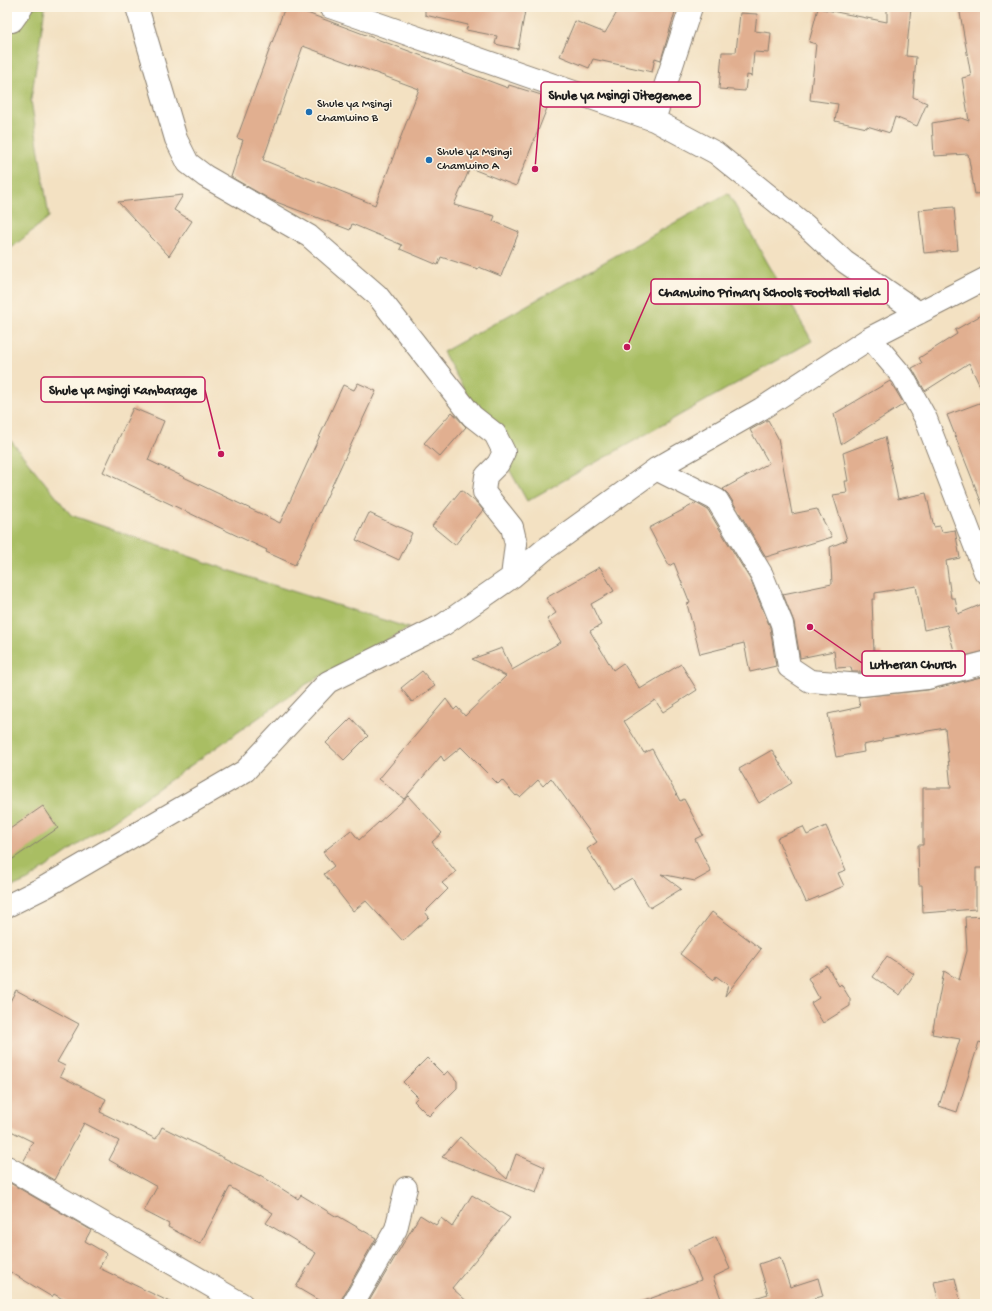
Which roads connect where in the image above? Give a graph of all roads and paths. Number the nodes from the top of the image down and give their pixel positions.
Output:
1 (22, 7) edge
2 (137, 7) edge
3 (330, 7) edge
4 (691, 7) edge
5 (7, 17) edge
6 (654, 120) junction
7 (985, 279) edge
8 (919, 313) junction
9 (870, 338) junction
10 (656, 469) junction
11 (985, 572) edge
12 (512, 577) junction
13 (985, 663) edge
14 (7, 906) edge
15 (7, 1166) edge
16 (406, 1188) dead end
17 (242, 1304) edge
18 (353, 1304) edge

1 - 5 street
2 - 12 street
3 - 6 street
4 - 6 street
6 - 8 street
7 - 8 street
8 - 9 street
9 - 10 street
9 - 11 street
10 - 12 street
10 - 13 street
12 - 14 street
15 - 17 street
16 - 18 street

